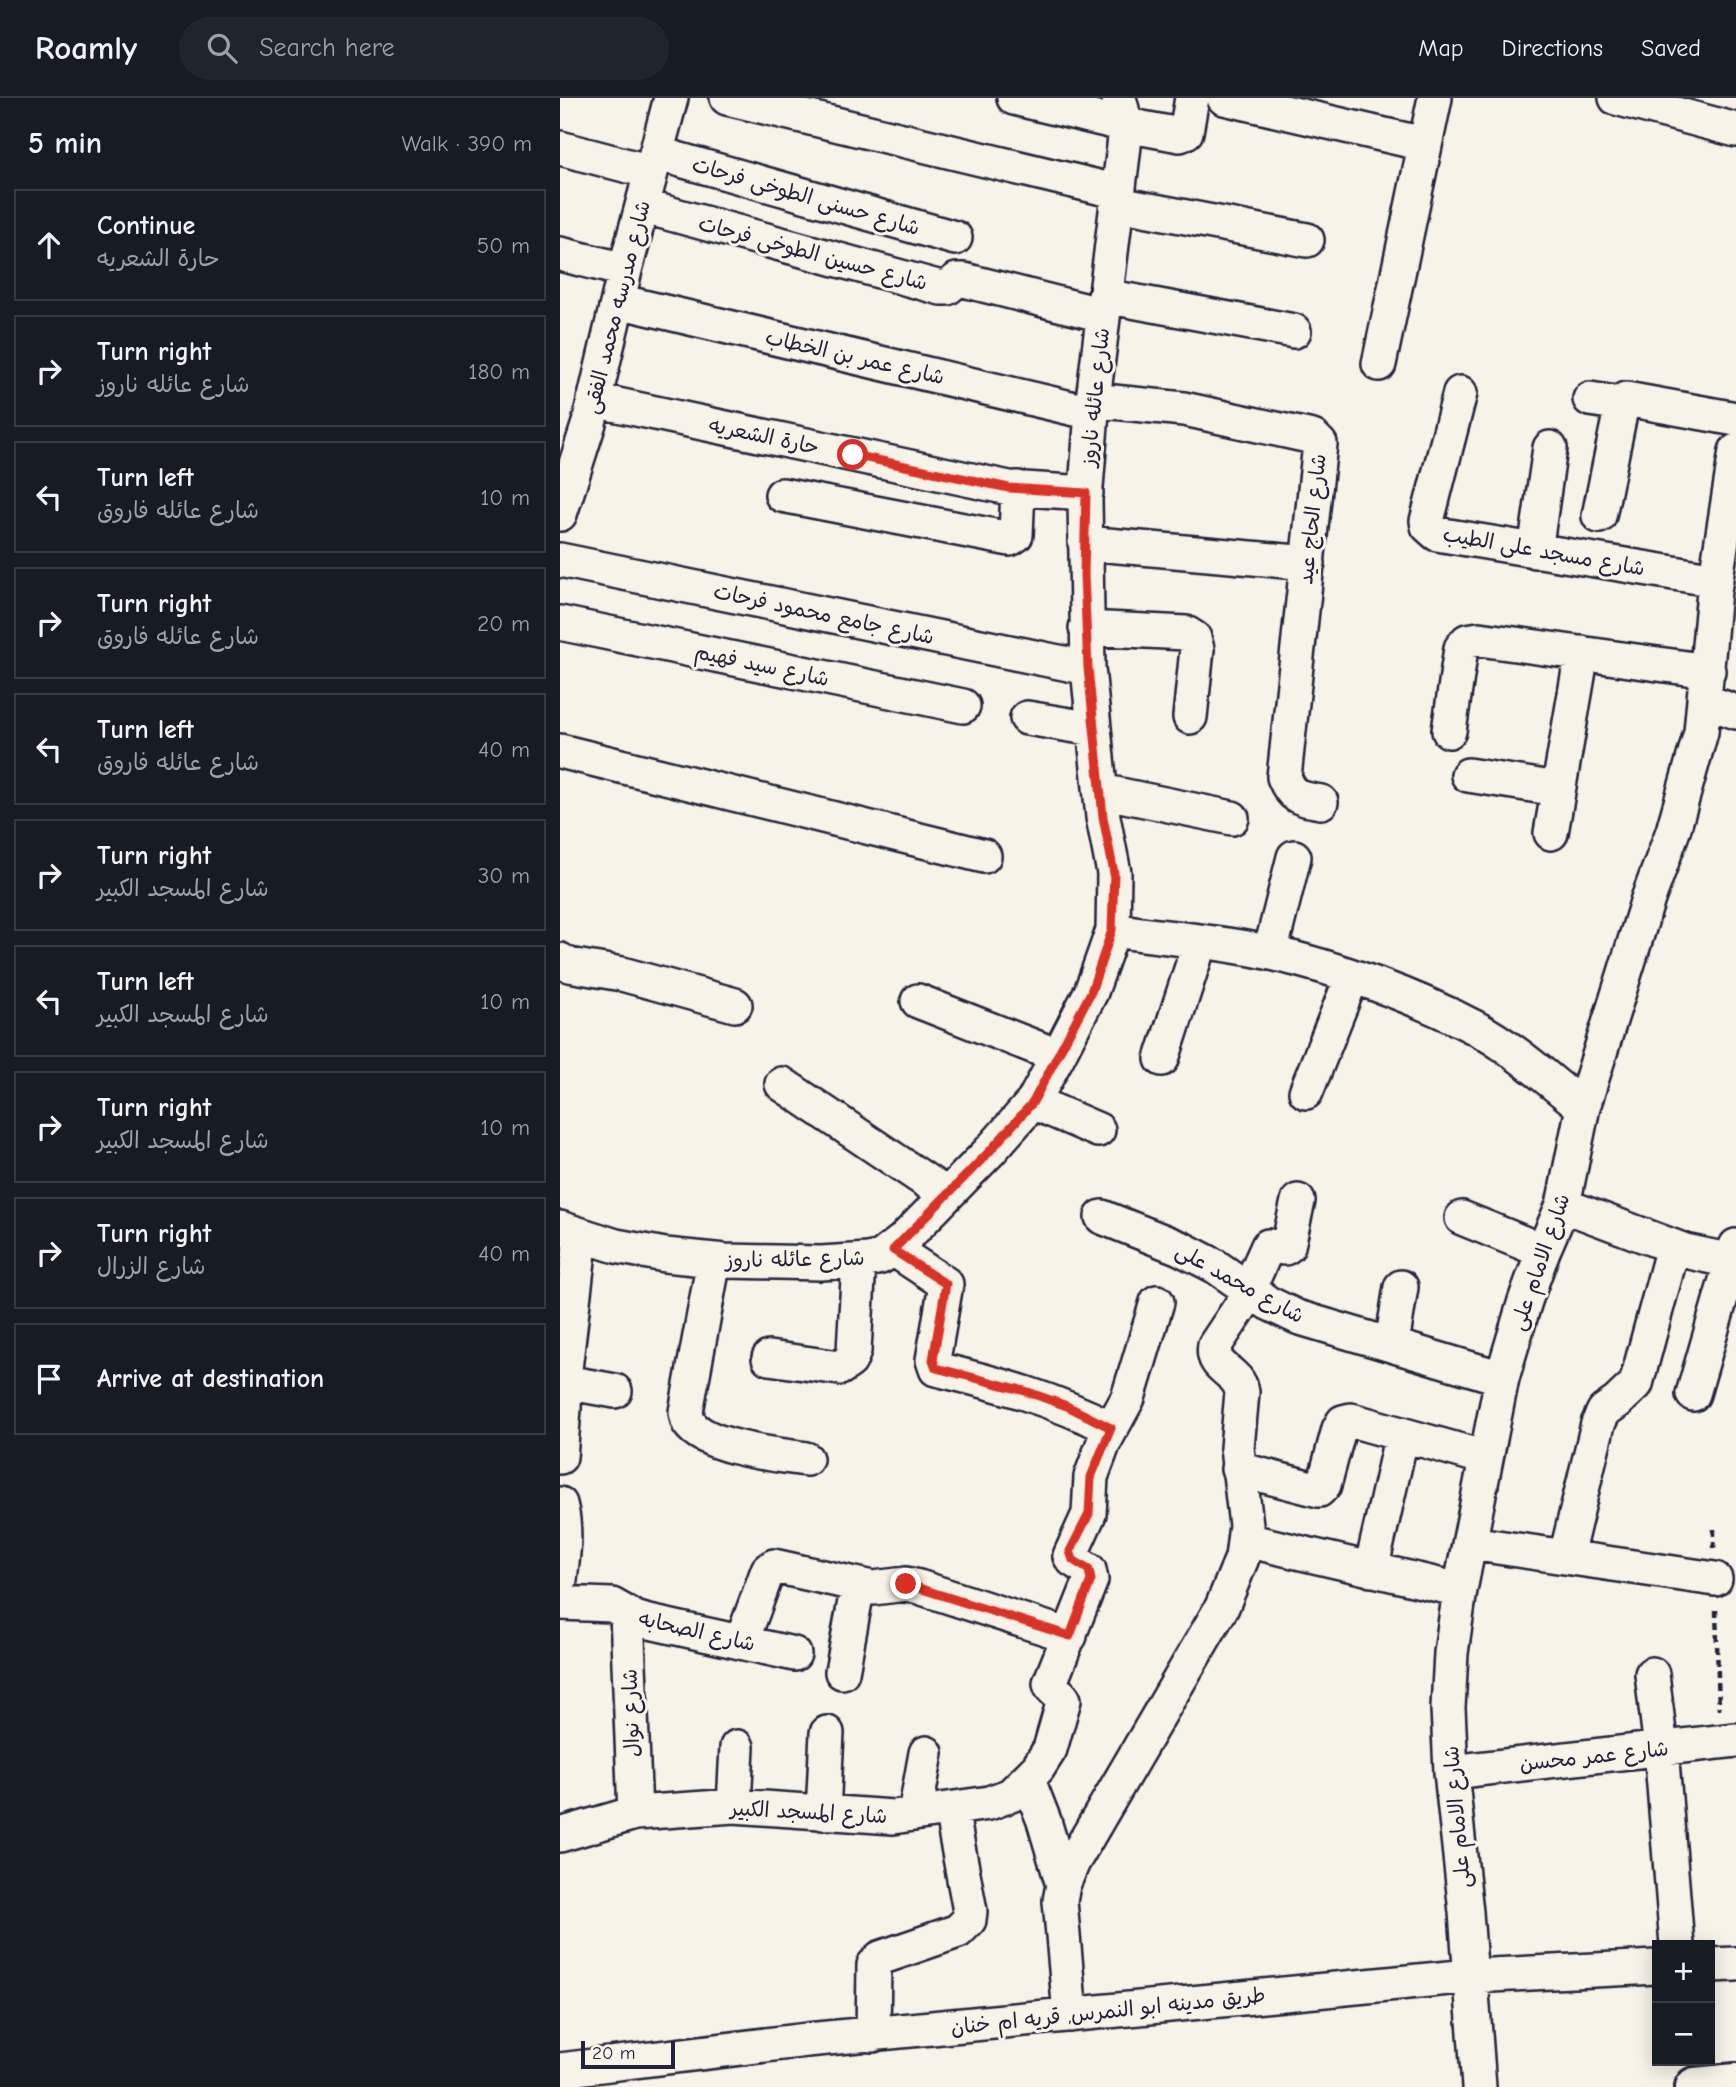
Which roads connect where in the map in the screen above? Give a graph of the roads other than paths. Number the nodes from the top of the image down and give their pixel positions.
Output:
1 (671, 98) edge
2 (727, 98) edge
3 (1014, 98) edge
4 (1192, 98) edge
5 (1224, 98) edge
6 (1435, 98) edge
7 (1616, 98) edge
8 (1123, 112) edge
9 (1736, 130) edge
10 (1424, 144) junction
11 (560, 148) edge
12 (654, 163) junction
13 (1119, 198) junction
14 (642, 206) junction
15 (955, 238) dead end
16 (1307, 240) dead end
17 (560, 254) edge
18 (621, 286) junction
19 (1104, 306) junction
20 (1294, 331) dead end
21 (1379, 364) dead end
22 (1460, 393) dead end
23 (1590, 399) dead end
24 (594, 400) junction
25 (1622, 404) junction
26 (1093, 407) junction
27 (1736, 419) edge
28 (1550, 448) dead end
29 (1736, 451) edge
30 (1017, 488) junction
31 (1086, 493) junction
32 (782, 495) dead end
33 (560, 514) edge
34 (1599, 516) dead end
35 (1085, 543) junction
36 (1535, 551) junction
37 (560, 560) edge
38 (1308, 563) junction
39 (1716, 580) junction
40 (560, 623) edge
41 (1086, 628) junction
42 (1582, 653) junction
43 (1088, 668) junction
44 (1707, 686) junction
45 (963, 706) dead end
46 (1736, 712) edge
47 (1190, 717) dead end
48 (1027, 718) dead end
49 (1094, 729) junction
50 (1450, 732) dead end
51 (560, 751) edge
52 (1468, 775) dead end
53 (1558, 789) junction
54 (1101, 791) junction
55 (1321, 802) dead end
56 (1232, 818) dead end
57 (1550, 833) dead end
58 (984, 856) dead end
59 (1294, 857) dead end
60 (1112, 930) junction
61 (1200, 942) junction
62 (1270, 953) junction
63 (560, 960) edge
64 (1352, 977) junction
65 (918, 1001) dead end
66 (735, 1005) dead end
67 (1058, 1056) junction
68 (1162, 1059) dead end
69 (782, 1084) dead end
70 (1306, 1092) dead end
71 (1033, 1102) junction
72 (1583, 1107) junction
73 (1098, 1130) dead end
74 (947, 1195) junction
75 (1298, 1201) dead end
76 (1563, 1205) junction
77 (1102, 1217) dead end
78 (1462, 1218) dead end
79 (571, 1232) edge
80 (1673, 1247) junction
81 (893, 1250) junction
82 (1543, 1251) junction
83 (1734, 1257) edge
84 (714, 1260) junction
85 (859, 1261) junction
86 (1401, 1287) dead end
87 (1249, 1290) junction
88 (1157, 1302) dead end
89 (1392, 1344) junction
90 (769, 1358) dead end
91 (1502, 1378) junction
92 (565, 1382) junction
93 (615, 1391) dead end
94 (1693, 1394) dead end
95 (1111, 1428) junction
96 (1402, 1434) junction
97 (560, 1457) edge
98 (1486, 1458) junction
99 (806, 1459) dead end
100 (1238, 1469) junction
101 (560, 1505) edge
102 (1246, 1540) junction
103 (1470, 1543) junction
104 (1566, 1556) junction
105 (1371, 1570) junction
106 (1715, 1578) road end
107 (560, 1580) edge
108 (858, 1585) junction
109 (1460, 1590) junction
110 (560, 1603) edge
111 (627, 1614) junction
112 (1070, 1636) junction
113 (741, 1641) junction
114 (793, 1654) dead end
115 (842, 1672) dead end
116 (1652, 1674) dead end
117 (827, 1732) dead end
118 (1728, 1741) edge
119 (737, 1747) dead end
120 (1661, 1749) junction
121 (926, 1753) dead end
122 (1451, 1772) junction
123 (1028, 1780) junction
124 (734, 1807) junction
125 (951, 1809) junction
126 (635, 1813) junction
127 (823, 1813) junction
128 (915, 1814) junction
129 (560, 1835) edge
130 (1063, 1885) junction
131 (1678, 1940) edge
132 (1736, 1964) edge
133 (1715, 1965) edge
134 (1652, 1967) edge
135 (1470, 1976) junction
136 (1070, 2015) junction
137 (873, 2035) junction
138 (560, 2070) edge
139 (1736, 2083) edge
140 (1479, 2087) edge
141 (1695, 2087) edge

1 - 12 street, شارع مدرسه محمد الفقى
2 - 13 street
3 - 8 street
4 - 8 street
5 - 10 street
6 - 10 street
7 - 9 street
8 - 13 street, شارع عائله ناروز
10 - 21 street
11 - 12 street, شارع حسنى الطوخى فرحات
12 - 14 street, شارع مدرسه محمد الفقى
12 - 15 street, شارع حسنى الطوخى فرحات
13 - 16 street
13 - 19 street, شارع عائله ناروز
14 - 18 street, شارع مدرسه محمد الفقى
14 - 19 street, شارع حسين الطوخى فرحات
17 - 18 street, شارع عمر بن الخطاب
18 - 24 street, شارع مدرسه محمد الفقى
18 - 26 street, شارع عمر بن الخطاب
19 - 20 street, شارع حسين الطوخى فرحات
19 - 26 street, شارع عائله ناروز
22 - 36 street, شارع مسجد على الطيب
23 - 25 street
24 - 30 street, حارة الشعريه
24 - 33 street, شارع مدرسه محمد الفقى
25 - 27 street
25 - 34 street
26 - 31 street, شارع عائله ناروز
26 - 38 street, شارع الحاج عيد
28 - 36 street
29 - 39 street, شارع الامام على
30 - 31 street, حارة الشعريه
30 - 32 street
31 - 35 street, شارع عائله ناروز
35 - 38 street
35 - 41 street, شارع عائله ناروز
36 - 39 street, شارع مسجد على الطيب
37 - 43 street, شارع جامع محمود فرحات
38 - 55 street, شارع الحاج عيد
39 - 44 street, شارع الامام على
40 - 45 street, شارع سيد فهيم
41 - 43 street, شارع عائله ناروز
41 - 47 street
42 - 44 street
42 - 50 street
42 - 53 street
43 - 49 street, شارع عائله ناروز
44 - 46 street
44 - 72 street, شارع الامام على
48 - 49 street
49 - 54 street, شارع عائله ناروز
51 - 58 street
52 - 53 street
53 - 57 street
54 - 56 street
54 - 60 street, شارع عائله ناروز
59 - 62 street
60 - 61 street
60 - 67 street, شارع عائله ناروز
61 - 62 street
61 - 68 street
62 - 64 street
63 - 66 street
64 - 70 street
64 - 72 street
65 - 67 street
67 - 71 street, شارع عائله ناروز
69 - 74 street
71 - 73 street
71 - 74 street, شارع عائله ناروز
72 - 76 street, شارع الامام على
74 - 81 street, شارع عائله ناروز
75 - 87 street
76 - 80 street
76 - 82 street, شارع الامام على
77 - 87 street, شارع محمد على
78 - 82 street
79 - 84 street, شارع عائله ناروز
79 - 92 street
80 - 83 street
80 - 104 street
81 - 85 street, شارع عائله ناروز
81 - 95 street
82 - 91 street, شارع الامام على
83 - 94 street
84 - 85 street, شارع عائله ناروز
84 - 99 street
85 - 90 street
86 - 89 street
87 - 89 street, شارع محمد على
87 - 100 street
88 - 95 street, شارع المسجد الكبير
89 - 91 street, شارع محمد على
91 - 98 street, شارع الامام على
92 - 93 street
92 - 97 street
95 - 112 street, شارع المسجد الكبير
96 - 98 street
96 - 100 street
96 - 105 street
98 - 103 street, شارع الامام على
100 - 102 street
101 - 107 street
102 - 105 street
102 - 130 street
103 - 104 street
103 - 109 street, شارع الامام على
104 - 106 street
105 - 109 street
108 - 112 street
108 - 113 street
108 - 115 street
109 - 122 street, شارع الامام على
110 - 111 street, شارع الصحابه
111 - 113 street, شارع الصحابه
111 - 126 street, شارع نوال
112 - 123 street, شارع المسجد الكبير
113 - 114 street, شارع الصحابه
116 - 120 street
117 - 127 street
118 - 120 street, شارع عمر محسن
119 - 124 street
120 - 122 street, شارع عمر محسن
120 - 131 street
121 - 128 street
122 - 135 street, شارع الامام على
123 - 125 street, شارع المسجد الكبير
123 - 130 street
124 - 126 street, شارع المسجد الكبير
124 - 127 street, شارع المسجد الكبير
125 - 128 street, شارع المسجد الكبير
125 - 137 street
126 - 129 street, شارع المسجد الكبير
127 - 128 street, شارع المسجد الكبير
130 - 136 street
132 - 133 street
134 - 135 street, طريق مدينه ابو النمرس, قريه ام خنان
135 - 136 street, طريق مدينه ابو النمرس, قريه ام خنان
135 - 140 street, شارع الامام على
136 - 137 street, طريق مدينه ابو النمرس, قريه ام خنان
137 - 138 street, طريق مدينه ابو النمرس, قريه ام خنان
139 - 141 street

